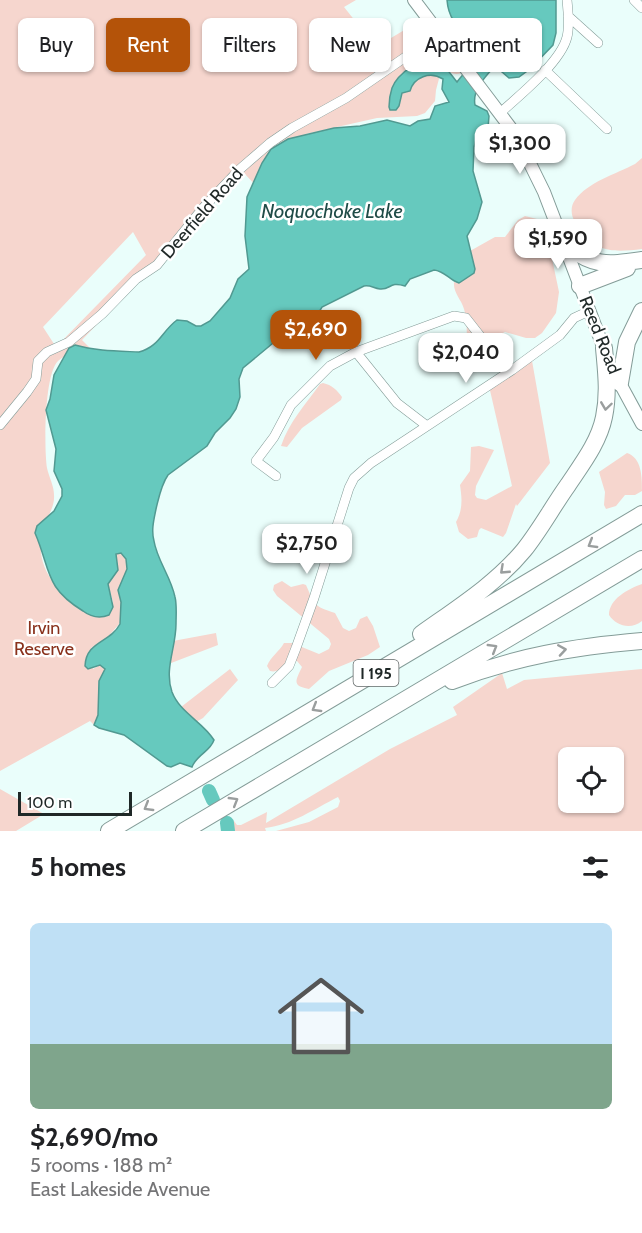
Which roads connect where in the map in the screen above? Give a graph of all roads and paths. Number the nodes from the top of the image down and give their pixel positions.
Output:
1 (414, 0) edge
2 (567, 0) edge
3 (634, 0) edge
4 (642, 8) edge
5 (568, 16) junction
6 (427, 18) edge
7 (598, 43) dead end
8 (403, 58) edge
9 (544, 70) junction
10 (469, 72) edge
11 (500, 113) junction
12 (607, 129) dead end
13 (564, 244) junction
14 (642, 261) edge
15 (580, 286) junction
16 (589, 311) junction
17 (642, 311) edge
18 (604, 348) junction
19 (356, 352) junction
20 (512, 370) junction
21 (620, 383) junction
22 (642, 424) edge
23 (0, 425) edge
24 (427, 426) junction
25 (276, 476) dead end
26 (642, 514) edge
27 (642, 559) edge
28 (642, 641) edge
29 (272, 683) dead end
30 (339, 695) junction
31 (407, 699) junction
32 (109, 831) edge
33 (184, 831) edge

1 - 6 street, Reed Road
2 - 5 street
3 - 4 street
5 - 7 street
5 - 9 street
8 - 23 street, Deerfield Road
9 - 11 street
9 - 12 street
10 - 11 street, Reed Road
11 - 13 street, Reed Road
13 - 14 highway
13 - 15 street, Reed Road
14 - 15 highway
15 - 16 street, Reed Road
16 - 18 street, Reed Road
16 - 20 street
17 - 21 highway
18 - 21 street, Reed Road
18 -> 30 highway
19 - 20 street
19 - 24 street
19 - 25 street
20 - 24 street
21 - 22 street, Reed Road
24 - 29 street
26 -> 30 highway, I 195
31 -> 27 highway, I 195
31 -> 28 highway
30 -> 32 highway, I 195
33 -> 31 highway, I 195

